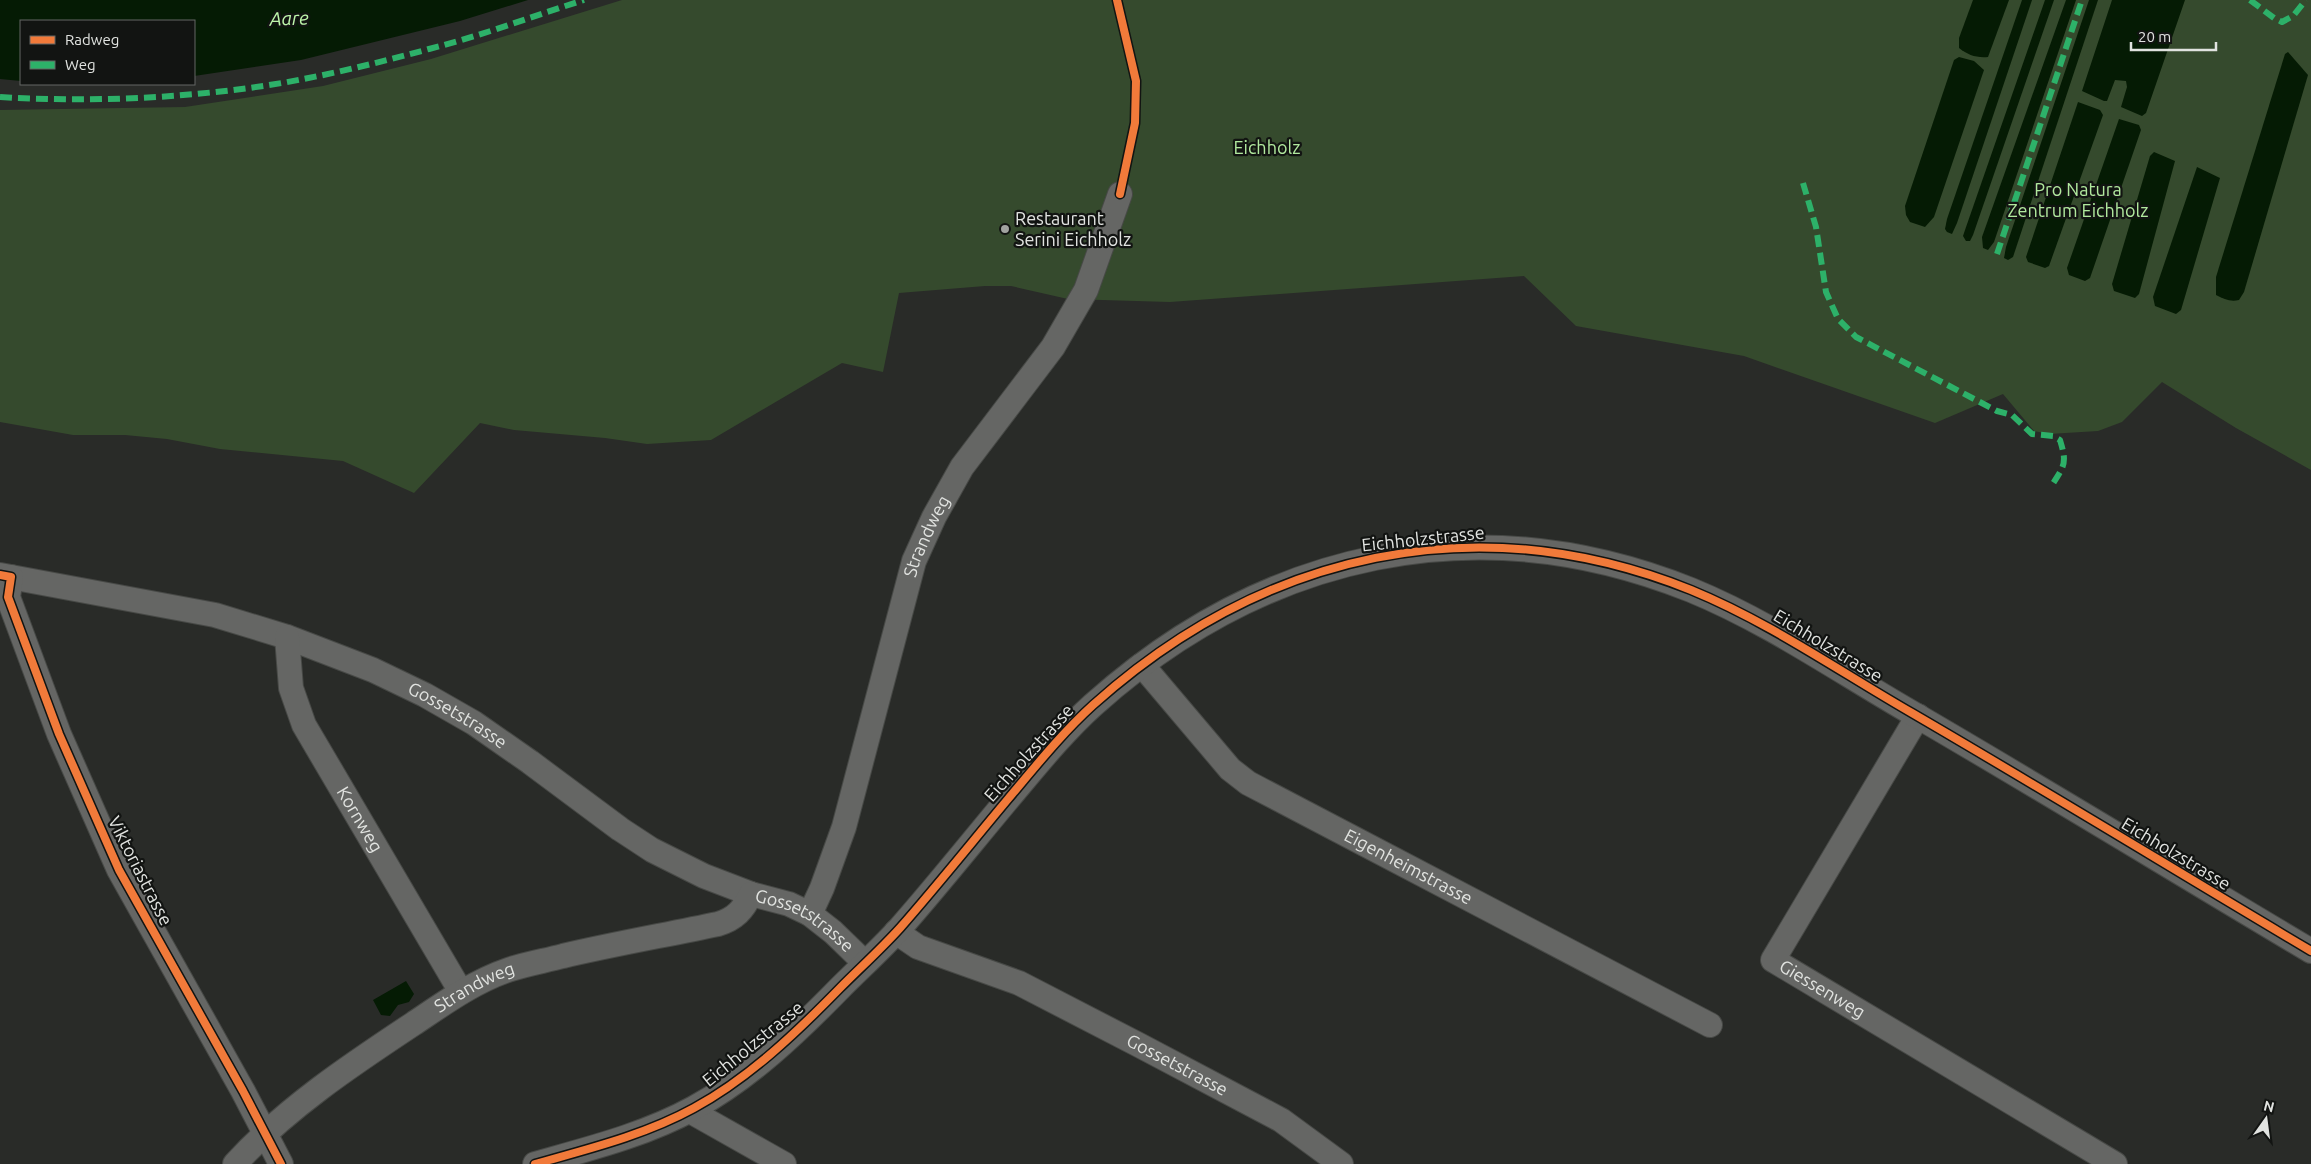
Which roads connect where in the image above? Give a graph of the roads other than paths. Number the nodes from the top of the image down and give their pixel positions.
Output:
1 (1120, 194) dead end
2 (6, 576) edge
3 (286, 637) junction
4 (1142, 665) junction
5 (1918, 716) junction
6 (751, 894) junction
7 (810, 914) junction
8 (896, 932) junction
9 (2311, 951) edge
10 (865, 963) junction
11 (461, 992) junction
12 (1710, 1025) dead end
13 (690, 1111) junction
14 (266, 1134) junction
15 (235, 1164) edge
16 (281, 1164) edge
17 (535, 1164) edge
18 (784, 1164) edge
19 (1341, 1164) edge
20 (2115, 1164) edge

1 - 7 street, Strandweg
2 - 3 street, Gossetstrasse
2 - 14 street, Viktoriastrasse
3 - 6 street, Gossetstrasse
3 - 11 street, Kornweg
4 - 5 street, Eichholzstrasse
4 - 8 street, Eichholzstrasse
4 - 12 street, Eigenheimstrasse
5 - 9 street, Eichholzstrasse
5 - 20 street, Giessenweg
6 - 7 street, Gossetstrasse
6 - 11 street, Strandweg
7 - 10 street, Gossetstrasse
8 - 10 street, Eichholzstrasse
8 - 19 street, Gossetstrasse
10 - 13 street, Eichholzstrasse
11 - 14 street, Strandweg
13 - 17 street, Eichholzstrasse
13 - 18 street
14 - 15 street, Strandweg
14 - 16 street, Viktoriastrasse

